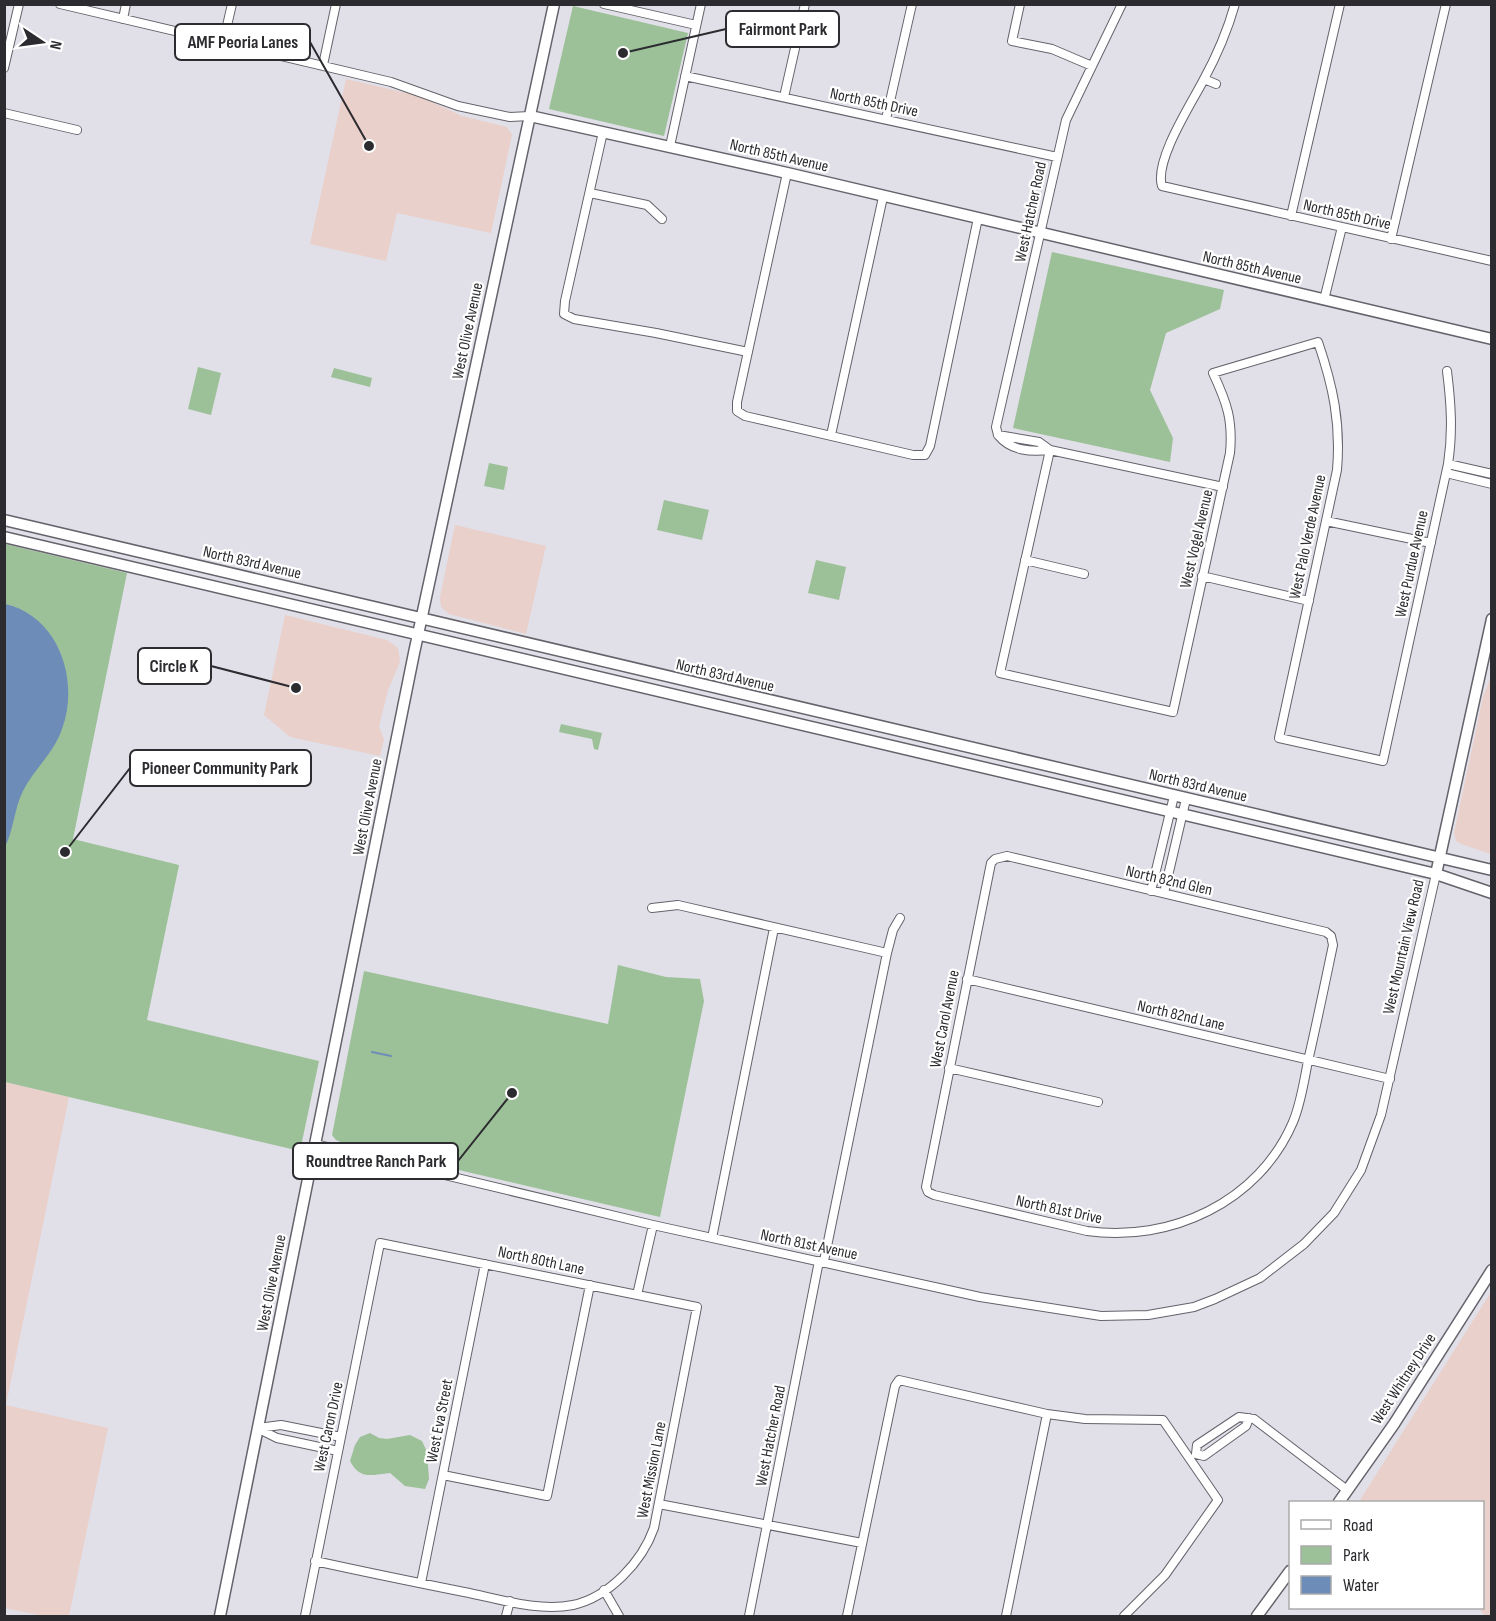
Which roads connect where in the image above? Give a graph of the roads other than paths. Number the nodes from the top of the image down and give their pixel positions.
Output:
1 (19, 4) edge
2 (60, 4) edge
3 (126, 4) edge
4 (232, 4) edge
5 (336, 4) edge
6 (554, 4) edge
7 (604, 4) edge
8 (701, 4) edge
9 (805, 4) edge
10 (912, 4) edge
11 (1020, 4) edge
12 (1122, 4) edge
13 (1235, 4) edge
14 (1340, 4) edge
15 (1446, 4) edge
16 (123, 19) junction
17 (696, 25) junction
18 (223, 43) junction
19 (323, 65) junction
20 (1092, 66) junction
21 (4, 68) edge
22 (685, 76) junction
23 (1204, 79) junction
24 (1216, 84) dead end
25 (784, 97) junction
26 (4, 113) edge
27 (530, 116) junction
28 (886, 120) junction
29 (77, 130) dead end
30 (603, 132) junction
31 (670, 146) junction
32 (1057, 156) junction
33 (787, 173) junction
34 (590, 193) junction
35 (884, 197) junction
36 (1291, 216) junction
37 (978, 218) junction
38 (662, 219) dead end
39 (1342, 227) junction
40 (1041, 234) junction
41 (1391, 239) junction
42 (1491, 261) edge
43 (1324, 300) junction
44 (1491, 339) edge
45 (1318, 342) joint
46 (748, 352) junction
47 (1447, 371) dead end
48 (831, 435) junction
49 (1050, 450) junction
50 (1448, 464) junction
51 (1446, 473) junction
52 (1491, 474) edge
53 (1491, 484) edge
54 (1223, 487) junction
55 (4, 520) edge
56 (1326, 521) junction
57 (4, 537) edge
58 (1431, 543) junction
59 (150, 555) junction
60 (1025, 560) junction
61 (147, 571) junction
62 (1084, 574) dead end
63 (1202, 576) junction
64 (1309, 601) junction
65 (1491, 619) edge
66 (421, 620) junction
67 (418, 636) junction
68 (645, 672) junction
69 (641, 687) junction
70 (1279, 738) joint
71 (1174, 796) junction
72 (1186, 799) junction
73 (1170, 812) junction
74 (1182, 815) junction
75 (1000, 857) joint
76 (1439, 858) junction
77 (1491, 870) edge
78 (1436, 874) junction
79 (1151, 891) junction
80 (1491, 892) edge
81 (1164, 893) junction
82 (652, 908) dead end
83 (900, 918) dead end
84 (774, 928) junction
85 (887, 953) junction
86 (967, 979) junction
87 (1308, 1060) junction
88 (950, 1068) junction
89 (1390, 1078) junction
90 (1098, 1102) dead end
91 (315, 1144) junction
92 (928, 1192) joint
93 (652, 1225) junction
94 (712, 1238) junction
95 (380, 1243) joint
96 (1290, 1255) joint
97 (821, 1261) junction
98 (485, 1264) junction
99 (1491, 1270) edge
100 (590, 1285) junction
101 (637, 1295) junction
102 (697, 1307) joint
103 (1047, 1414) junction
104 (1249, 1418) junction
105 (258, 1428) junction
106 (341, 1437) junction
107 (338, 1451) junction
108 (1193, 1456) junction
109 (443, 1475) junction
110 (1347, 1490) junction
111 (1340, 1501) edge
112 (659, 1504) junction
113 (767, 1526) junction
114 (862, 1543) junction
115 (315, 1562) junction
116 (1289, 1571) edge
117 (421, 1583) junction
118 (604, 1590) junction
119 (510, 1601) junction
120 (220, 1617) edge
121 (305, 1617) edge
122 (506, 1617) edge
123 (619, 1617) edge
124 (748, 1617) edge
125 (848, 1617) edge
126 (1006, 1617) edge
127 (1124, 1617) edge
128 (1257, 1617) edge

1 - 21 street
2 - 16 street, North 85th Avenue
3 - 16 street
4 - 18 street
5 - 19 street
6 - 27 main road, West Olive Avenue
7 - 17 street
8 - 17 street
9 - 25 street
10 - 28 street
11 - 20 street
12 - 20 street, West Hatcher Road
13 - 23 street
14 - 36 street
15 - 41 street
16 - 18 street, North 85th Avenue
17 - 22 street
18 - 19 street, North 85th Avenue
19 - 27 street, North 85th Avenue
20 - 32 street, West Hatcher Road
22 - 25 street, North 85th Drive
22 - 31 street
23 - 24 street
23 - 36 street, North 85th Drive
25 - 28 street, North 85th Drive
26 - 29 street
27 - 30 main road, North 85th Avenue
27 - 66 main road, West Olive Avenue
28 - 32 street, North 85th Drive
30 - 31 main road, North 85th Avenue
30 - 34 street
31 - 33 main road, North 85th Avenue
32 - 40 street, West Hatcher Road
33 - 35 main road, North 85th Avenue
33 - 46 street
34 - 38 street
34 - 46 street
35 - 37 main road, North 85th Avenue
35 - 48 street
36 - 39 street, North 85th Drive
37 - 40 main road, North 85th Avenue
37 - 48 street
39 - 41 street, North 85th Drive
39 - 43 street
40 - 43 main road, North 85th Avenue
40 - 49 street, West Hatcher Road
41 - 42 street, North 85th Drive
43 - 44 main road, North 85th Avenue
45 - 54 street, West Vogel Avenue
45 - 56 street, West Palo Verde Avenue
46 - 48 street
47 - 50 street, West Purdue Avenue
49 - 54 street
49 - 60 street
50 - 51 street, West Purdue Avenue
50 - 52 street
51 - 53 street
51 - 58 street, West Purdue Avenue
54 - 63 street, West Vogel Avenue
55 - 59 main road, North 83rd Avenue
56 - 58 street
56 - 64 street, West Palo Verde Avenue
57 - 61 main road, North 83rd Avenue
58 - 70 street, West Purdue Avenue
59 - 61 main road
59 - 66 main road, North 83rd Avenue
60 - 62 street
60 - 63 street, West Vogel Avenue
61 - 67 main road, North 83rd Avenue
63 - 64 street
64 - 70 street, West Palo Verde Avenue
65 - 76 main road, West Mountain View Road
66 - 67 main road, West Olive Avenue
66 - 68 main road, North 83rd Avenue
67 - 69 main road, North 83rd Avenue
67 - 91 main road, West Olive Avenue
68 - 69 main road
68 - 71 main road, North 83rd Avenue
69 - 73 main road, North 83rd Avenue
71 - 72 main road, North 83rd Avenue
71 - 73 street
72 - 74 street
72 - 76 main road, North 83rd Avenue
73 - 74 main road, North 83rd Avenue
73 - 79 street
74 - 78 main road, North 83rd Avenue
74 - 81 street
75 - 79 street, North 82nd Glen
75 - 86 street, West Carol Avenue
76 - 77 main road, North 83rd Avenue
76 - 78 main road, West Mountain View Road
78 - 80 main road, North 83rd Avenue
78 - 89 street, West Mountain View Road
79 - 81 street, North 82nd Glen
81 - 87 street, North 82nd Glen
82 - 84 street
83 - 85 street, West Hatcher Road
84 - 85 street
84 - 94 street
85 - 97 street, West Hatcher Road
86 - 87 street, North 82nd Lane
86 - 88 street, West Carol Avenue
87 - 89 street, North 82nd Lane
87 - 92 street, North 81st Drive
88 - 90 street
88 - 92 street, West Carol Avenue
89 - 96 street, West Mountain View Road
91 - 93 street, North 81st Avenue
91 - 105 main road, West Olive Avenue
93 - 94 street, North 81st Avenue
93 - 101 street
94 - 97 street, North 81st Avenue
95 - 98 street, North 80th Lane
95 - 106 street, West Caron Drive
96 - 97 street, North 81st Avenue
97 - 113 street, West Hatcher Road
98 - 100 street, North 80th Lane
98 - 109 street, West Eva Street
99 - 110 main road, West Whitney Drive
100 - 101 street, North 80th Lane
100 - 109 street
101 - 102 street, North 80th Lane
102 - 112 street, West Mission Lane
103 - 108 street
103 - 114 street
103 - 126 street
104 - 108 street
104 - 108 street
104 - 110 street
105 - 106 street
105 - 107 street
105 - 120 main road, West Olive Avenue
106 - 107 street, West Caron Drive
107 - 115 street, West Caron Drive
108 - 127 street
109 - 117 street, West Eva Street
110 - 111 main road, West Whitney Drive
112 - 113 street
112 - 118 street, West Mission Lane
113 - 114 street
113 - 124 street, West Hatcher Road
114 - 125 street
115 - 117 street, West Mission Lane
115 - 121 street, West Caron Drive
116 - 128 main road
117 - 119 street, West Mission Lane
118 - 119 street, West Mission Lane
118 - 123 street
119 - 122 street

